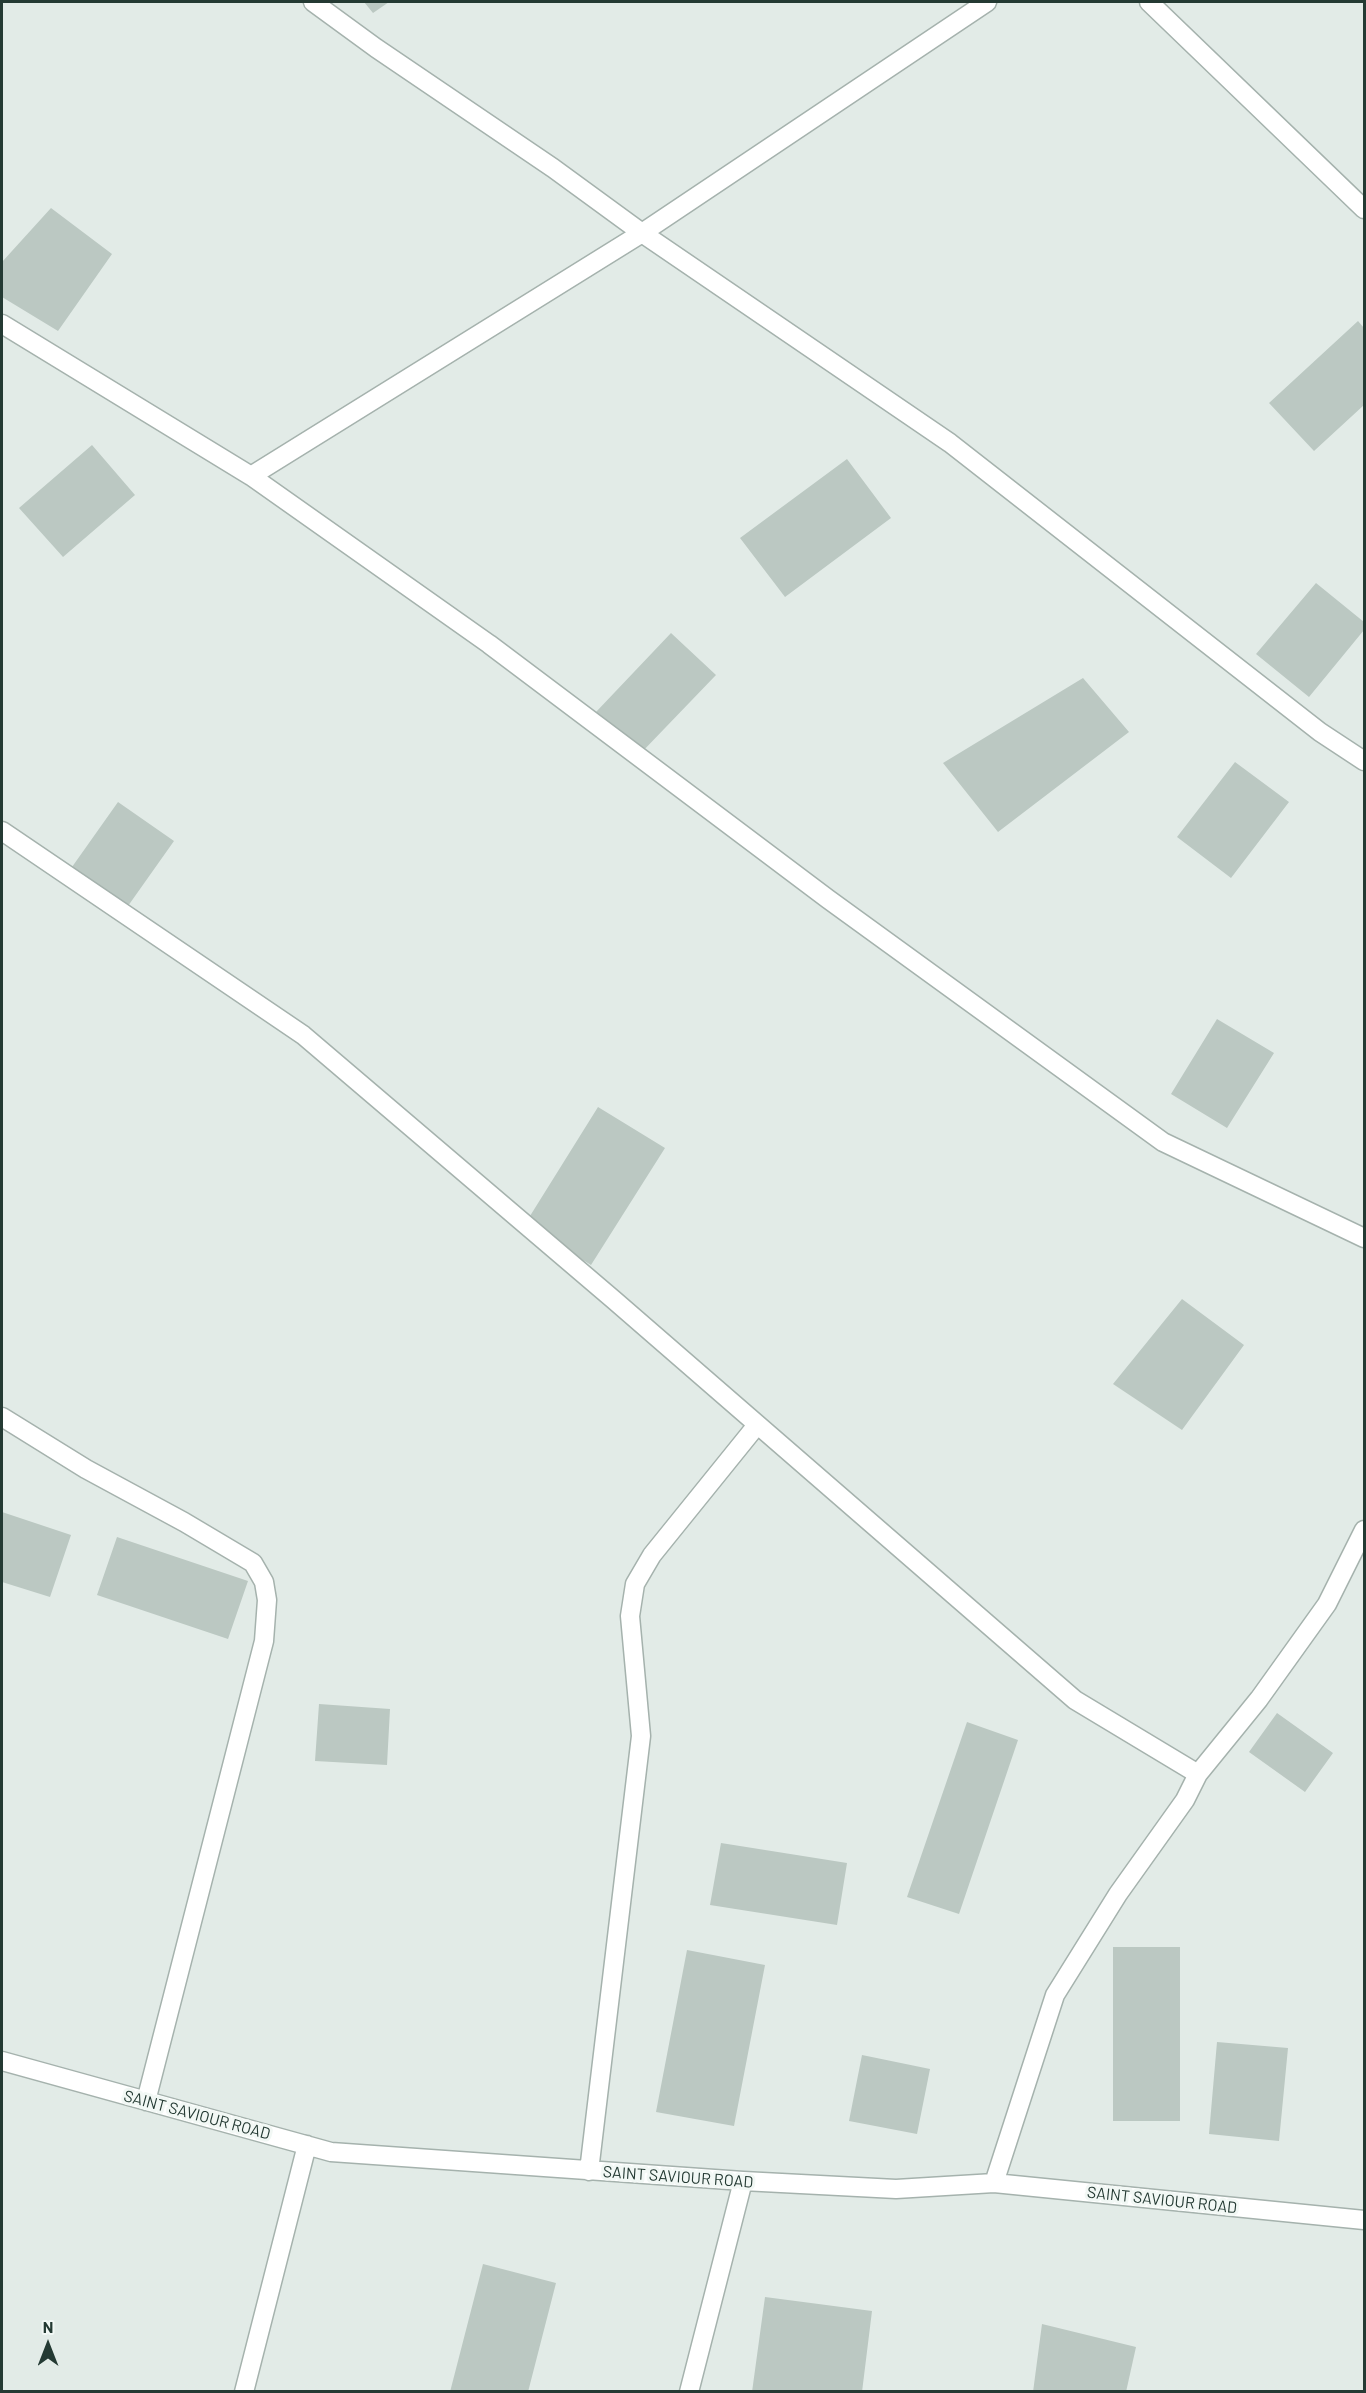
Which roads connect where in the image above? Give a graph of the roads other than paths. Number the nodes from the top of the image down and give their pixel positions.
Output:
1 (313, 2) edge
2 (987, 2) edge
3 (1149, 2) edge
4 (1365, 209) edge
5 (642, 233) junction
6 (2, 324) edge
7 (251, 476) junction
8 (1365, 761) edge
9 (2, 831) edge
10 (1365, 1238) edge
11 (2, 1417) edge
12 (758, 1425) junction
13 (1365, 1530) edge
14 (1198, 1774) junction
15 (2, 2061) edge
16 (147, 2101) junction
17 (307, 2145) junction
18 (589, 2171) junction
19 (743, 2181) junction
20 (994, 2183) junction
21 (1365, 2220) edge
22 (244, 2391) edge
23 (689, 2391) edge

1 - 5 street
2 - 5 street
3 - 4 street
5 - 7 street
5 - 8 street
6 - 7 street
7 - 10 street
9 - 12 street
11 - 16 street
12 - 14 street
12 - 18 street
13 - 14 street
14 - 20 street
15 - 16 street, SAINT SAVIOUR ROAD
16 - 17 street, SAINT SAVIOUR ROAD
17 - 18 street, SAINT SAVIOUR ROAD
17 - 22 street
18 - 19 street, SAINT SAVIOUR ROAD
19 - 20 street, SAINT SAVIOUR ROAD
19 - 23 street
20 - 21 street, SAINT SAVIOUR ROAD

